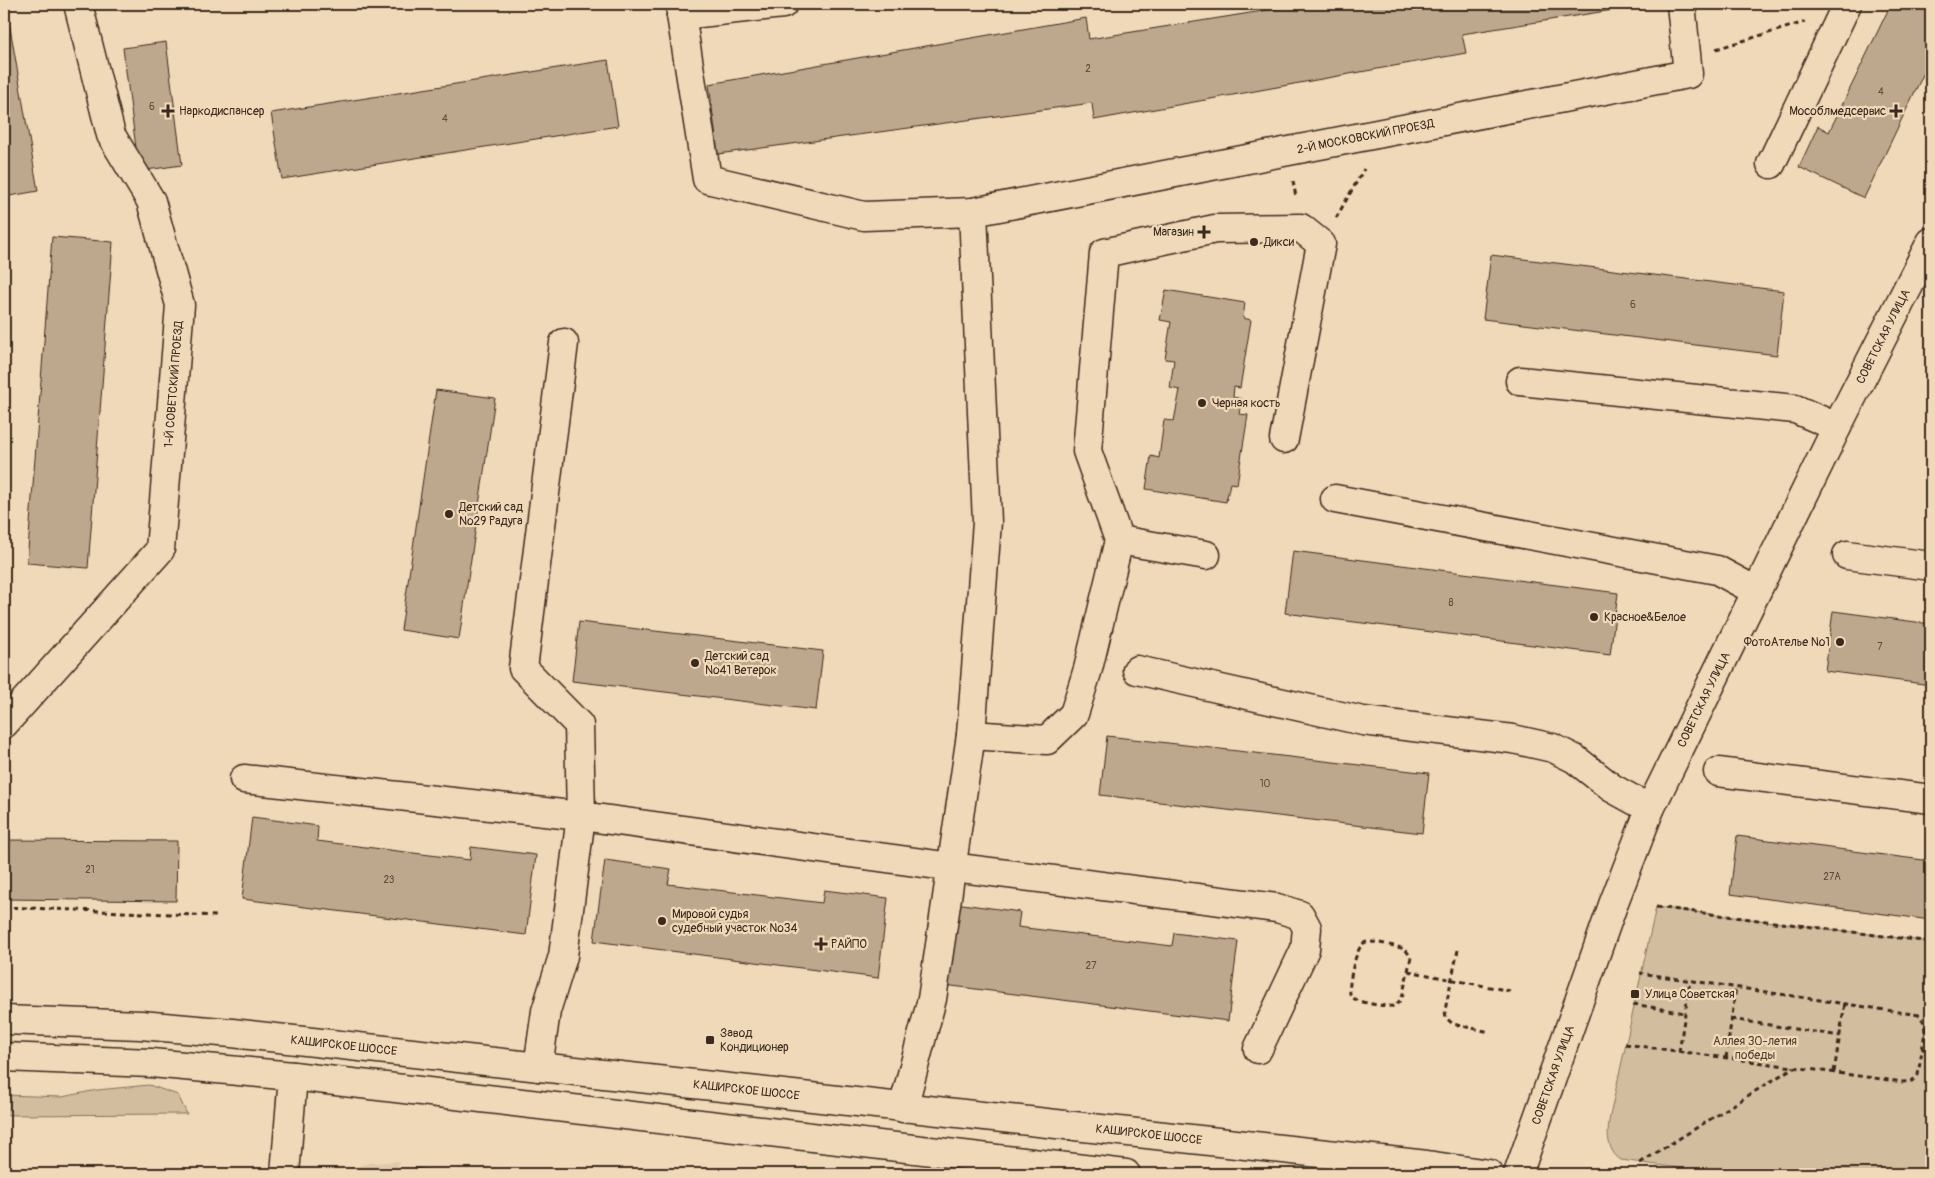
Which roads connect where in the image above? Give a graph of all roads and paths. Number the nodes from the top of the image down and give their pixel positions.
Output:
1 (78, 4) edge
2 (783, 4) edge
3 (1681, 4) edge
4 (1846, 7) edge
5 (681, 9) edge
6 (1686, 58) junction
7 (1384, 133) junction
8 (1289, 151) junction
9 (1771, 164) dead end
10 (973, 212) junction
11 (1311, 236) junction
12 (1931, 242) edge
13 (564, 343) dead end
14 (1520, 381) dead end
15 (1837, 427) junction
16 (1284, 439) dead end
17 (1335, 499) dead end
18 (1119, 540) junction
19 (1206, 555) dead end
20 (1847, 555) dead end
21 (1931, 566) edge
22 (1756, 591) junction
23 (1137, 670) dead end
24 (4, 724) edge
25 (971, 734) junction
26 (1718, 772) dead end
27 (244, 779) dead end
28 (1931, 799) edge
29 (1650, 809) junction
30 (581, 816) junction
31 (952, 867) junction
32 (4, 907) edge
33 (1656, 907) dead end
34 (218, 916) dead end
35 (1931, 942) edge
36 (1458, 950) dead end
37 (1408, 972) junction
38 (1640, 973) dead end
39 (1451, 980) junction
40 (1690, 980) junction
41 (1736, 987) junction
42 (1510, 991) dead end
43 (1845, 1003) junction
44 (1633, 1004) dead end
45 (1685, 1013) junction
46 (1731, 1019) junction
47 (4, 1020) edge
48 (1490, 1032) dead end
49 (1840, 1036) junction
50 (1625, 1044) dead end
51 (1922, 1048) junction
52 (1258, 1049) dead end
53 (1931, 1050) edge
54 (1679, 1052) junction
55 (4, 1057) edge
56 (1726, 1058) junction
57 (538, 1067) junction
58 (1795, 1067) junction
59 (1834, 1072) junction
60 (293, 1076) junction
61 (904, 1108) junction
62 (1640, 1163) dead end
63 (284, 1174) edge
64 (1126, 1174) edge
65 (1489, 1174) edge
66 (1518, 1174) edge

1 - 24 street, 1-Й СОВЕТСКИЙ ПРОЕЗД
2 - 5 street
3 - 6 street, 2-Й МОСКОВСКИЙ ПРОЕЗД
4 - 6 path
4 - 9 street
5 - 10 street, 2-Й МОСКОВСКИЙ ПРОЕЗД
6 - 7 street, 2-Й МОСКОВСКИЙ ПРОЕЗД
7 - 8 street, 2-Й МОСКОВСКИЙ ПРОЕЗД
7 - 11 path
8 - 10 street, 2-Й МОСКОВСКИЙ ПРОЕЗД
8 - 11 path
10 - 25 street
11 - 16 street
11 - 18 street
12 - 15 street, СОВЕТСКАЯ УЛИЦА
13 - 30 street
14 - 15 street
15 - 22 street, СОВЕТСКАЯ УЛИЦА
17 - 22 street
18 - 19 street
18 - 25 street
20 - 21 street
22 - 29 street, СОВЕТСКАЯ УЛИЦА
23 - 29 street
25 - 31 street
26 - 28 street
27 - 30 street
29 - 66 street, СОВЕТСКАЯ УЛИЦА
30 - 31 street
30 - 57 street
31 - 52 street
31 - 61 street
32 - 34 path
33 - 35 path
36 - 39 path
37 - 37 path
37 - 39 path
38 - 40 path
39 - 42 path
39 - 48 path
40 - 41 path
40 - 45 path
41 - 43 path
41 - 46 path
43 - 49 path
43 - 51 path
44 - 45 path
45 - 54 path
46 - 49 path
46 - 56 path
47 - 57 street, КАШИРСКОЕ ШОССЕ
49 - 59 path
50 - 54 path
51 - 53 path
51 - 59 path
54 - 56 path
55 - 60 street
56 - 58 path
57 - 61 street, КАШИРСКОЕ ШОССЕ
58 - 59 path
58 - 62 path
60 - 63 street
60 - 64 street
61 - 65 street, КАШИРСКОЕ ШОССЕ

